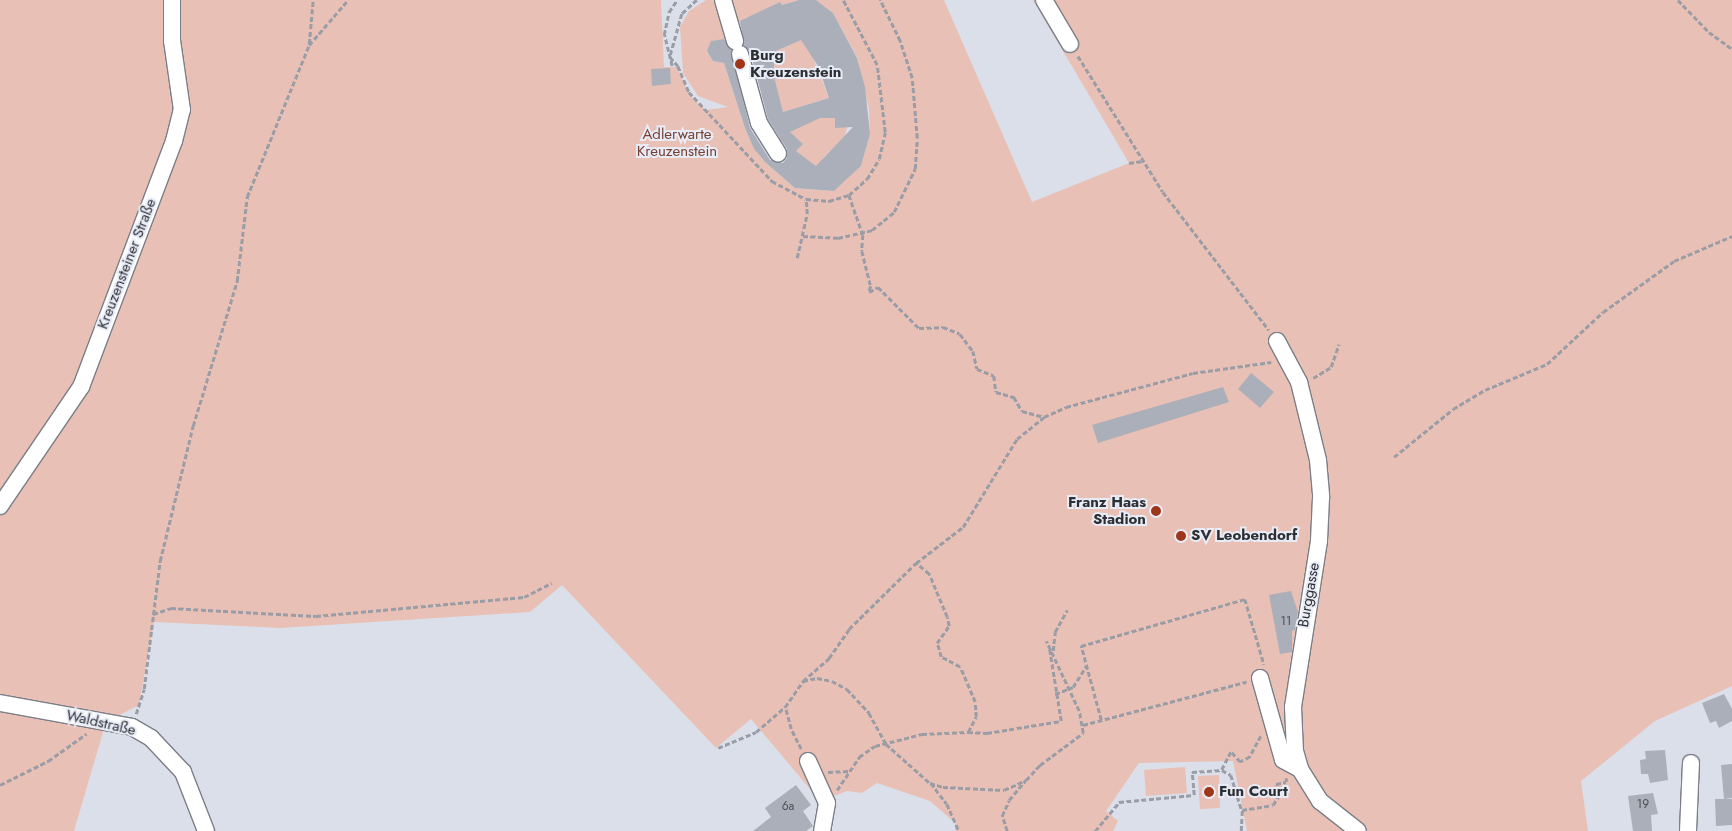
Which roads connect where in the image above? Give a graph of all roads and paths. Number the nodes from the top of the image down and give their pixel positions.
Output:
1 (172, 0) edge
2 (313, 0) edge
3 (348, 0) edge
4 (677, 0) edge
5 (697, 0) edge
6 (723, 0) edge
7 (843, 0) edge
8 (880, 0) edge
9 (1044, 0) edge
10 (1678, 0) edge
11 (1070, 44) joint
12 (309, 45) junction
13 (1732, 49) edge
14 (670, 57) junction
15 (672, 66) dead end
16 (778, 154) dead end
17 (1143, 161) junction
18 (1129, 163) dead end
19 (849, 195) junction
20 (806, 198) junction
21 (863, 235) junction
22 (803, 236) junction
23 (1732, 236) edge
24 (797, 258) dead end
25 (1277, 342) joint
26 (1339, 344) dead end
27 (1289, 360) junction
28 (1299, 382) junction
29 (1044, 417) junction
30 (1394, 457) dead end
31 (0, 506) edge
32 (916, 563) junction
33 (552, 583) dead end
34 (1067, 610) dead end
35 (153, 614) junction
36 (1057, 664) junction
37 (1086, 664) junction
38 (1260, 678) junction
39 (804, 681) junction
40 (1069, 691) junction
41 (1056, 694) junction
42 (0, 703) edge
43 (785, 707) junction
44 (1101, 720) junction
45 (106, 722) junction
46 (1083, 725) junction
47 (132, 727) junction
48 (1275, 731) junction
49 (968, 732) junction
50 (886, 744) junction
51 (718, 748) dead end
52 (1283, 760) junction
53 (1691, 763) dead end
54 (811, 767) junction
55 (1300, 768) junction
56 (1222, 770) junction
57 (849, 771) junction
58 (1026, 780) junction
59 (930, 783) junction
60 (0, 785) edge
61 (836, 791) dead end
62 (1242, 810) junction
63 (206, 831) edge
64 (822, 831) edge
65 (959, 831) edge
66 (1007, 831) edge
67 (1095, 831) edge
68 (1241, 831) edge
69 (1358, 831) edge
70 (1688, 831) edge

1 - 31 street, Kreuzensteiner Straße
2 - 12 path
3 - 12 path
4 - 14 path
5 - 14 path
6 - 16 street
7 - 19 path
8 - 21 path
9 - 11 street
10 - 13 path
11 - 17 path
12 - 35 path
14 - 15 path
14 - 20 path
17 - 18 path
17 - 25 path
19 - 20 path
19 - 21 path
20 - 22 path
21 - 22 path
21 - 29 path
22 - 24 path
23 - 30 path
25 - 27 street, Burggasse
26 - 28 path
27 - 28 street, Burggasse
27 - 29 path
28 - 55 street, Burggasse
29 - 32 path
32 - 39 path
32 - 49 path
33 - 35 path
34 - 36 path
35 - 47 path
36 - 40 path
36 - 41 path
37 - 38 path
37 - 40 path
37 - 44 path
38 - 44 path
38 - 48 street
39 - 43 path
39 - 50 path
40 - 41 path
40 - 46 path
41 - 49 path
42 - 45 street, Waldstraße
43 - 51 path
43 - 54 path
44 - 46 path
45 - 47 street, Waldstraße
45 - 60 path
46 - 58 path
47 - 63 street, Waldstraße
48 - 52 street
48 - 56 path
49 - 50 path
50 - 57 path
50 - 59 path
52 - 55 street
52 - 62 path
53 - 70 street
54 - 57 path
54 - 64 street
55 - 69 street, Burggasse
56 - 62 path
56 - 67 path
57 - 61 path
58 - 59 path
58 - 66 path
59 - 65 path
62 - 68 path

